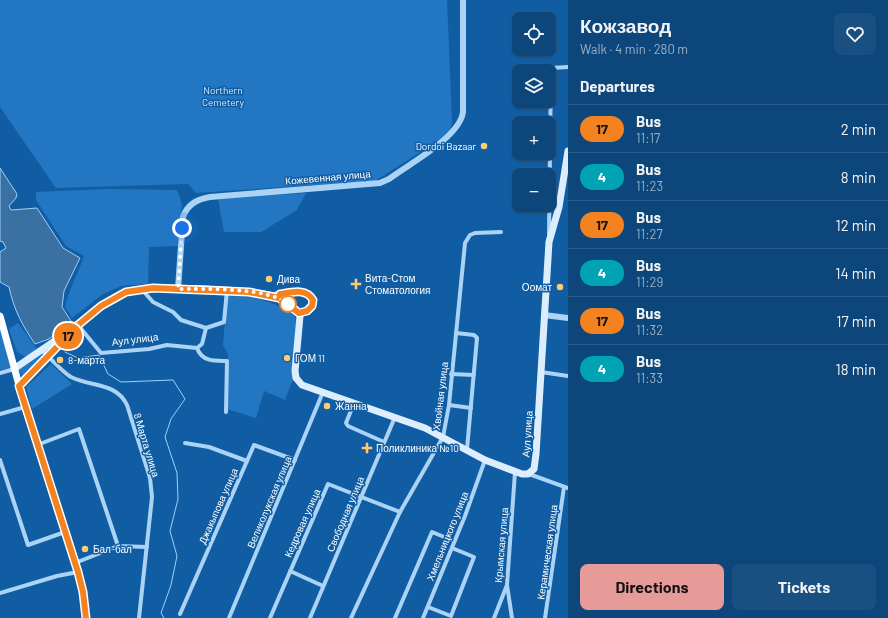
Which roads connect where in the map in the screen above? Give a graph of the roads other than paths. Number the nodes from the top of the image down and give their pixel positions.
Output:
1 (463, 0) edge
2 (568, 67) edge
3 (568, 152) edge
4 (501, 232) dead end
5 (548, 242) junction
6 (144, 289) junction
7 (178, 289) junction
8 (227, 290) junction
9 (268, 295) junction
10 (299, 313) junction
11 (544, 315) junction
12 (0, 316) edge
13 (568, 318) edge
14 (78, 325) junction
15 (206, 328) junction
16 (456, 333) junction
17 (197, 348) junction
18 (41, 350) junction
19 (49, 357) junction
20 (14, 369) junction
21 (540, 372) junction
22 (0, 373) edge
23 (451, 374) junction
24 (474, 376) junction
25 (568, 376) edge
26 (19, 386) junction
27 (323, 392) junction
28 (354, 403) junction
29 (449, 405) junction
30 (25, 407) junction
31 (471, 408) junction
32 (226, 412) dead end
33 (0, 414) edge
34 (395, 417) junction
35 (443, 437) junction
36 (384, 442) junction
37 (186, 443) dead end
38 (37, 445) junction
39 (467, 449) junction
40 (0, 460) edge
41 (295, 460) junction
42 (485, 460) junction
43 (247, 461) junction
44 (515, 472) junction
45 (528, 474) junction
46 (566, 488) edge
47 (361, 496) junction
48 (400, 512) junction
49 (65, 532) junction
50 (454, 541) junction
51 (118, 546) junction
52 (146, 547) junction
53 (452, 548) junction
54 (75, 563) junction
55 (290, 571) junction
56 (78, 572) junction
57 (507, 584) junction
58 (323, 586) junction
59 (0, 588) edge
60 (1, 593) edge
61 (428, 607) junction
62 (180, 614) dead end
63 (86, 618) edge
64 (139, 618) edge
65 (229, 618) edge
66 (270, 618) edge
67 (310, 618) edge
68 (352, 618) edge
69 (395, 618) edge
70 (423, 618) edge
71 (494, 618) edge
72 (512, 618) edge
73 (545, 618) edge

1 - 7 street, Кожевенная улица
2 - 5 street, Аул улица
3 - 5 main road
4 - 16 street, Хвойная улица
5 - 11 main road, Аул улица
6 - 7 main road
6 - 14 main road
6 - 15 street
7 - 8 main road
8 - 9 main road
8 - 15 street
9 - 10 main road
9 - 10 street
10 - 27 main road
11 - 13 street
11 - 21 main road, Аул улица
12 - 20 main road
14 - 17 street, Аул улица
14 - 18 main road
14 - 19 main road
15 - 17 street
16 - 23 street, Хвойная улица
16 - 24 street
17 - 32 street
18 - 19 street, 8 Марта улица
18 - 20 main road
19 - 26 main road
19 - 52 street, 8 Марта улица
20 - 22 street
20 - 26 main road
21 - 25 street
21 - 45 main road, Аул улица
23 - 24 street
23 - 29 street, Хвойная улица
24 - 31 street
26 - 30 main road
27 - 28 main road
27 - 41 street, Великолукская улица
28 - 34 main road
28 - 36 street
29 - 31 street
29 - 35 street, Хвойная улица
30 - 33 street
30 - 38 main road
31 - 39 street
34 - 35 main road
34 - 36 street, Свободная улица
35 - 39 main road
35 - 48 street, Хвойная улица
36 - 47 street, Свободная улица
37 - 43 street
38 - 49 main road
38 - 51 street
39 - 42 main road
40 - 49 street
41 - 43 street, Джакыпова улица
41 - 65 street, Великолукская улица
42 - 44 main road
42 - 50 street, Хмельницкого улица
43 - 62 street, Джакыпова улица
44 - 45 main road
44 - 57 street, Крымская улица
45 - 46 street
46 - 73 street, Керамическая улица
47 - 48 street, Кедровая улица
47 - 55 street, Кедровая улица
47 - 58 street, Свободная улица
48 - 68 street, Хвойная улица
49 - 54 main road
50 - 53 street, Хмельницкого улица
50 - 69 street
51 - 52 street
51 - 54 street
52 - 64 street, 8 Марта улица
53 - 61 street, Хмельницкого улица
53 - 61 street
54 - 56 main road
55 - 58 street
55 - 66 street, Кедровая улица
56 - 60 street
56 - 63 main road
57 - 71 street, Крымская улица
57 - 72 street
58 - 67 street, Свободная улица
59 - 60 street
61 - 70 street, Хмельницкого улица

